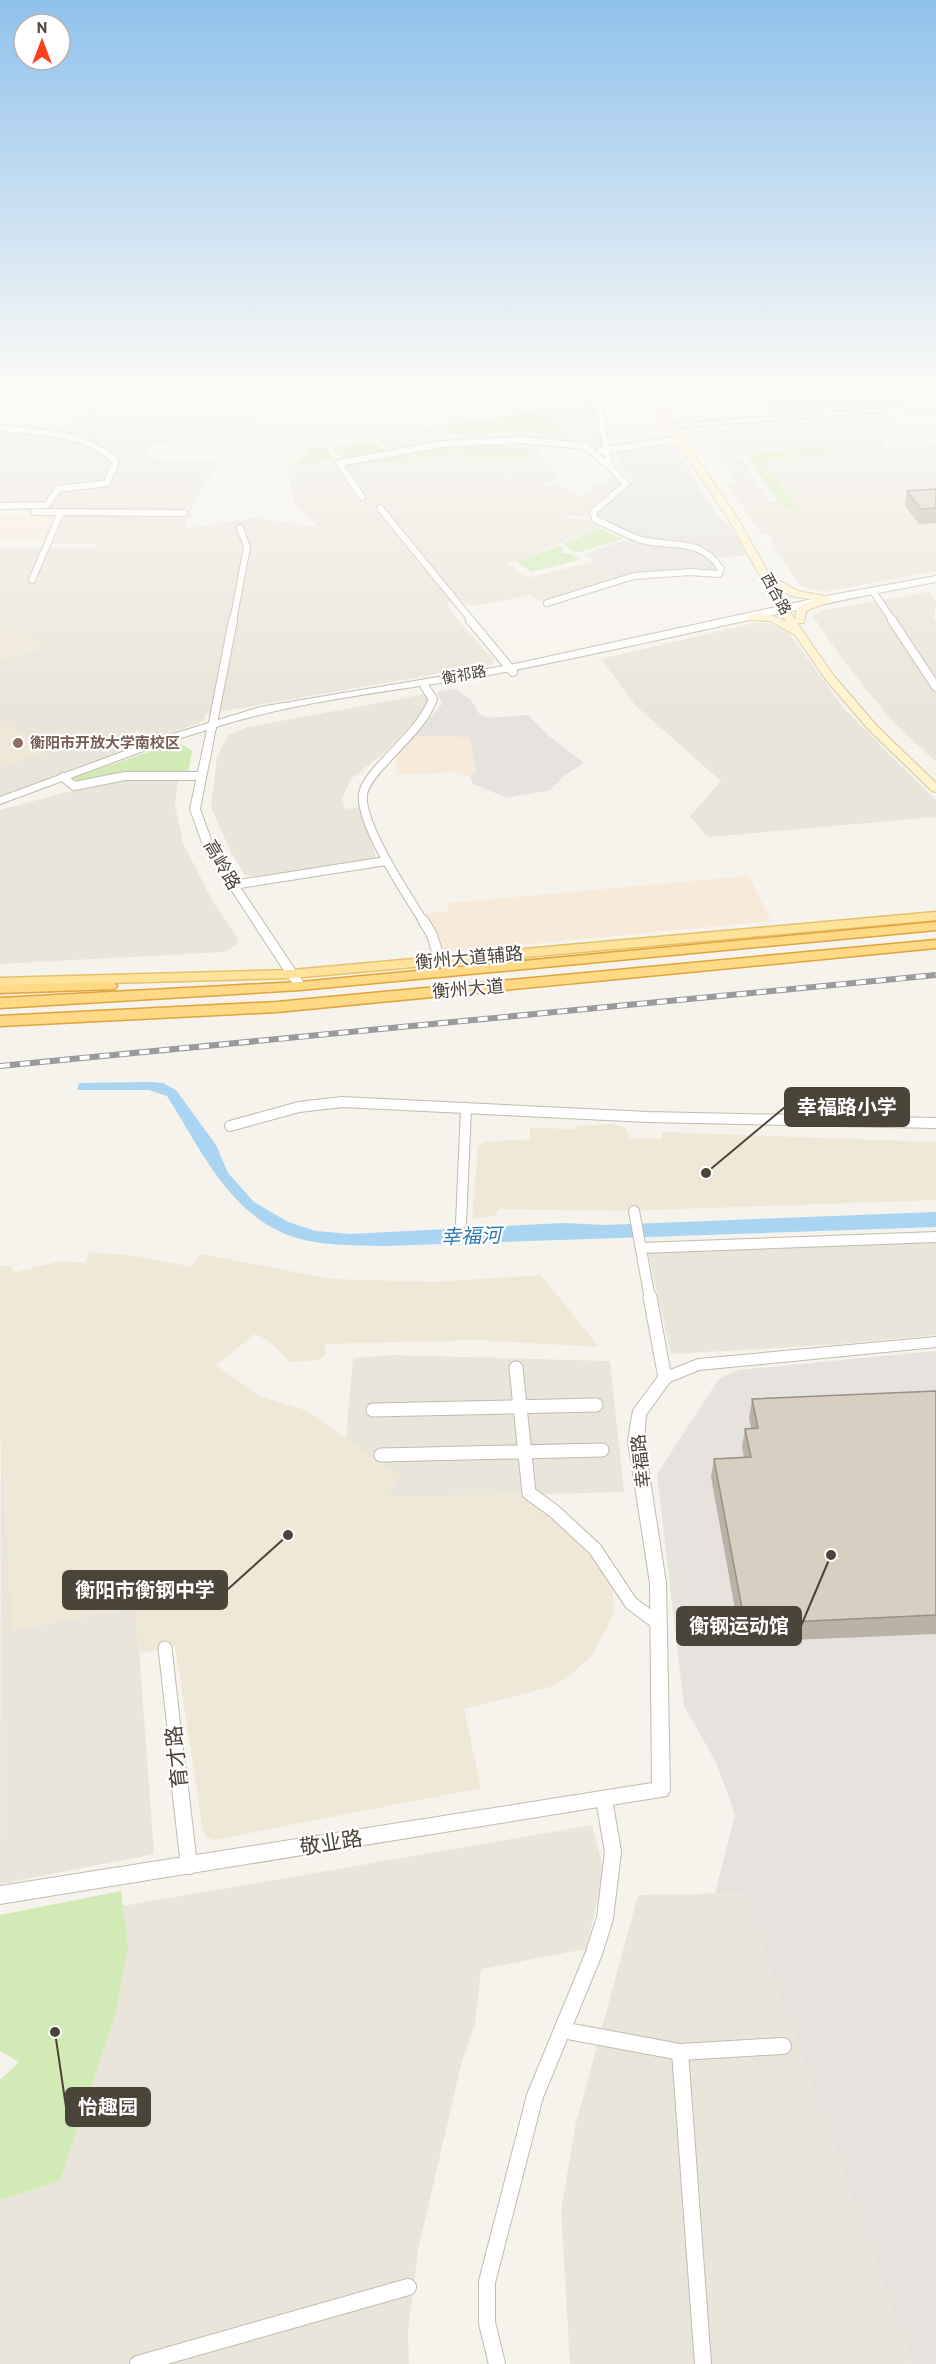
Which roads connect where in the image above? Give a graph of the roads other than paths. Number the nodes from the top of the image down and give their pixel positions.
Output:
1 (57, 491) edge
2 (358, 491) edge
3 (618, 491) edge
4 (715, 491) edge
5 (723, 491) edge
6 (362, 497) dead end
7 (0, 506) edge
8 (380, 508) dead end
9 (0, 512) edge
10 (61, 512) junction
11 (184, 513) dead end
12 (240, 528) dead end
13 (32, 580) dead end
14 (935, 582) edge
15 (776, 588) junction
16 (874, 593) junction
17 (823, 600) junction
18 (547, 603) dead end
19 (788, 608) junction
20 (762, 612) junction
21 (751, 618) junction
22 (800, 621) junction
23 (802, 637) junction
24 (511, 670) junction
25 (425, 687) junction
26 (936, 687) edge
27 (213, 727) junction
28 (201, 776) junction
29 (64, 778) junction
30 (936, 780) edge
31 (936, 789) edge
32 (0, 802) edge
33 (386, 861) junction
34 (233, 885) junction
35 (936, 916) edge
36 (936, 926) edge
37 (936, 944) edge
38 (440, 961) junction
39 (296, 980) junction
40 (0, 982) edge
41 (0, 989) edge
42 (0, 1003) edge
43 (0, 1024) edge
44 (466, 1108) junction
45 (936, 1123) edge
46 (230, 1125) dead end
47 (634, 1213) dead end
48 (461, 1223) dead end
49 (936, 1237) edge
50 (640, 1245) junction
51 (936, 1342) edge
52 (516, 1368) dead end
53 (665, 1378) junction
54 (596, 1405) dead end
55 (520, 1407) junction
56 (373, 1410) dead end
57 (602, 1450) dead end
58 (525, 1452) junction
59 (381, 1455) dead end
60 (659, 1624) junction
61 (165, 1648) dead end
62 (661, 1791) joint
63 (604, 1800) junction
64 (189, 1866) junction
65 (0, 1895) edge
66 (562, 2030) junction
67 (783, 2046) dead end
68 (680, 2052) junction
69 (408, 2287) dead end
70 (138, 2364) edge
71 (497, 2364) edge
72 (703, 2364) edge

1 - 7 street
2 - 6 street
3 - 18 street
4 - 15 main road, 西合路
5 - 15 main road, 西合路
8 - 24 street
9 - 10 street
10 - 11 street
10 - 13 street
12 - 27 street
14 - 16 street, 衡祁路
14 - 17 street, 衡祁路
15 - 17 main road
15 - 19 main road, 西合路
15 - 20 main road
16 - 17 street, 衡祁路
16 - 26 street
17 - 19 street, 衡祁路
17 - 22 main road
19 - 20 street, 衡祁路
19 - 21 street, 衡祁路
19 - 22 main road, 西合路
19 - 23 main road, 西合路
20 - 24 street, 衡祁路
21 - 23 main road
21 - 24 street, 衡祁路
22 - 30 main road, 西合路
23 - 31 main road, 西合路
24 - 25 street, 衡祁路
24 - 27 street, 衡祁路
25 - 27 street, 衡祁路
25 - 33 street
27 - 28 street, 高岭路
27 - 29 street, 衡祁路
28 - 29 street
28 - 34 street, 高岭路
29 - 32 street, 衡祁路
33 - 34 street
33 - 38 street
34 - 39 street, 高岭路
35 - 38 main road, 衡州大道辅路
36 - 39 highway, 衡州大道
37 - 43 highway, 衡州大道
38 - 39 main road, 衡州大道辅路
39 - 40 main road, 衡州大道辅路
39 - 41 highway
39 - 42 highway, 衡州大道
44 - 45 street
44 - 46 street
44 - 48 street
47 - 50 street
49 - 50 street
50 - 53 street
51 - 53 street
52 - 55 street
53 - 60 street, 幸福路
54 - 55 street
55 - 56 street
55 - 58 street
57 - 58 street
58 - 59 street
58 - 60 street
60 - 62 street, 幸福路
61 - 64 street, 育才路
62 - 63 street, 敬业路
63 - 64 street, 敬业路
63 - 66 street
64 - 65 street, 敬业路
66 - 68 street
66 - 71 street
67 - 68 street
68 - 72 street
69 - 70 street

